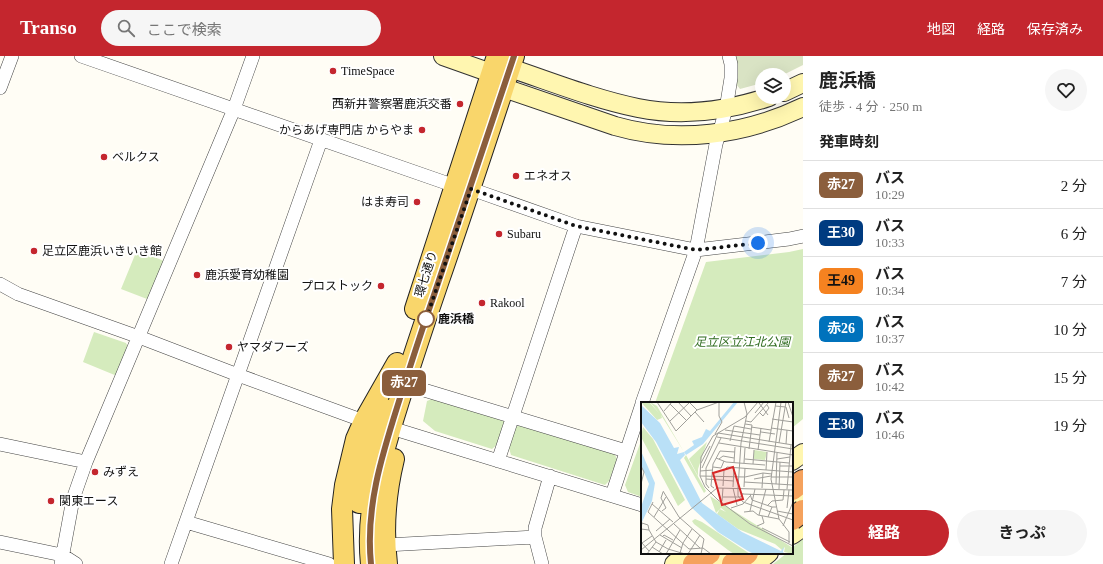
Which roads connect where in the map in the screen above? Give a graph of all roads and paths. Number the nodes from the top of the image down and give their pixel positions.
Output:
1 (12, 56) edge
2 (81, 56) edge
3 (253, 56) edge
4 (443, 56) edge
5 (729, 56) edge
6 (503, 63) edge
7 (803, 83) edge
8 (0, 88) edge
9 (504, 88) junction
10 (791, 89) edge
11 (755, 102) edge
12 (803, 107) edge
13 (234, 109) junction
14 (726, 109) junction
15 (719, 132) junction
16 (321, 140) junction
17 (463, 187) junction
18 (576, 226) junction
19 (803, 236) edge
20 (696, 250) junction
21 (0, 284) edge
22 (139, 337) junction
23 (397, 363) junction
24 (238, 375) junction
25 (403, 390) junction
26 (643, 402) edge
27 (641, 407) edge
28 (513, 417) junction
29 (364, 421) junction
30 (401, 432) junction
31 (0, 444) edge
32 (626, 451) junction
33 (803, 452) edge
34 (793, 460) edge
35 (498, 461) junction
36 (86, 462) junction
37 (550, 476) junction
38 (803, 481) edge
39 (793, 488) edge
40 (612, 495) junction
41 (641, 505) edge
42 (797, 513) edge
43 (186, 522) junction
44 (793, 531) edge
45 (535, 537) junction
46 (0, 542) edge
47 (387, 554) edge
48 (686, 554) edge
49 (708, 554) edge
50 (729, 554) edge
51 (746, 554) edge
52 (768, 554) edge
53 (61, 560) edge
54 (76, 564) edge
55 (171, 564) edge
56 (329, 564) edge
57 (344, 564) edge
58 (358, 564) edge
59 (371, 564) edge
60 (542, 564) edge
61 (674, 564) edge
62 (694, 564) edge
63 (716, 564) edge
64 (733, 564) edge
65 (755, 564) edge

1 - 8 street
2 - 13 street
3 - 13 street
4 - 6 street
5 - 14 street
6 - 9 main road, 環七通り
6 - 14 street
6 - 17 main road, 環七通り
7 - 10 street
9 - 15 street
9 - 17 main road, 環七通り
11 - 14 street
12 - 15 street
13 - 16 street
13 - 22 street
14 - 15 street
15 - 20 street
16 - 17 street
16 - 24 street
17 - 18 street
17 - 23 main road, 環七通り
17 - 25 main road, 環七通り
18 - 20 street
18 - 28 street
19 - 20 street
20 - 26 street
21 - 22 street
22 - 24 street
22 - 36 street
23 - 29 main road
23 - 58 main road, 環七通り
24 - 29 street
24 - 43 street
25 - 28 street
25 - 30 main road
25 - 59 main road, 環七通り
27 - 32 street
28 - 32 street
28 - 35 street
29 - 57 main road
30 - 35 street
30 - 47 main road
31 - 36 street
32 - 40 street
33 - 34 street
35 - 37 street
36 - 53 street
37 - 40 street
37 - 45 street
38 - 39 highway
40 - 41 street
42 - 44 street
43 - 55 street
43 - 56 street
45 - 47 street
45 - 60 street
46 - 53 street
48 - 61 street
49 - 62 highway
50 - 63 street
51 - 64 highway
52 - 65 street
53 - 54 street

